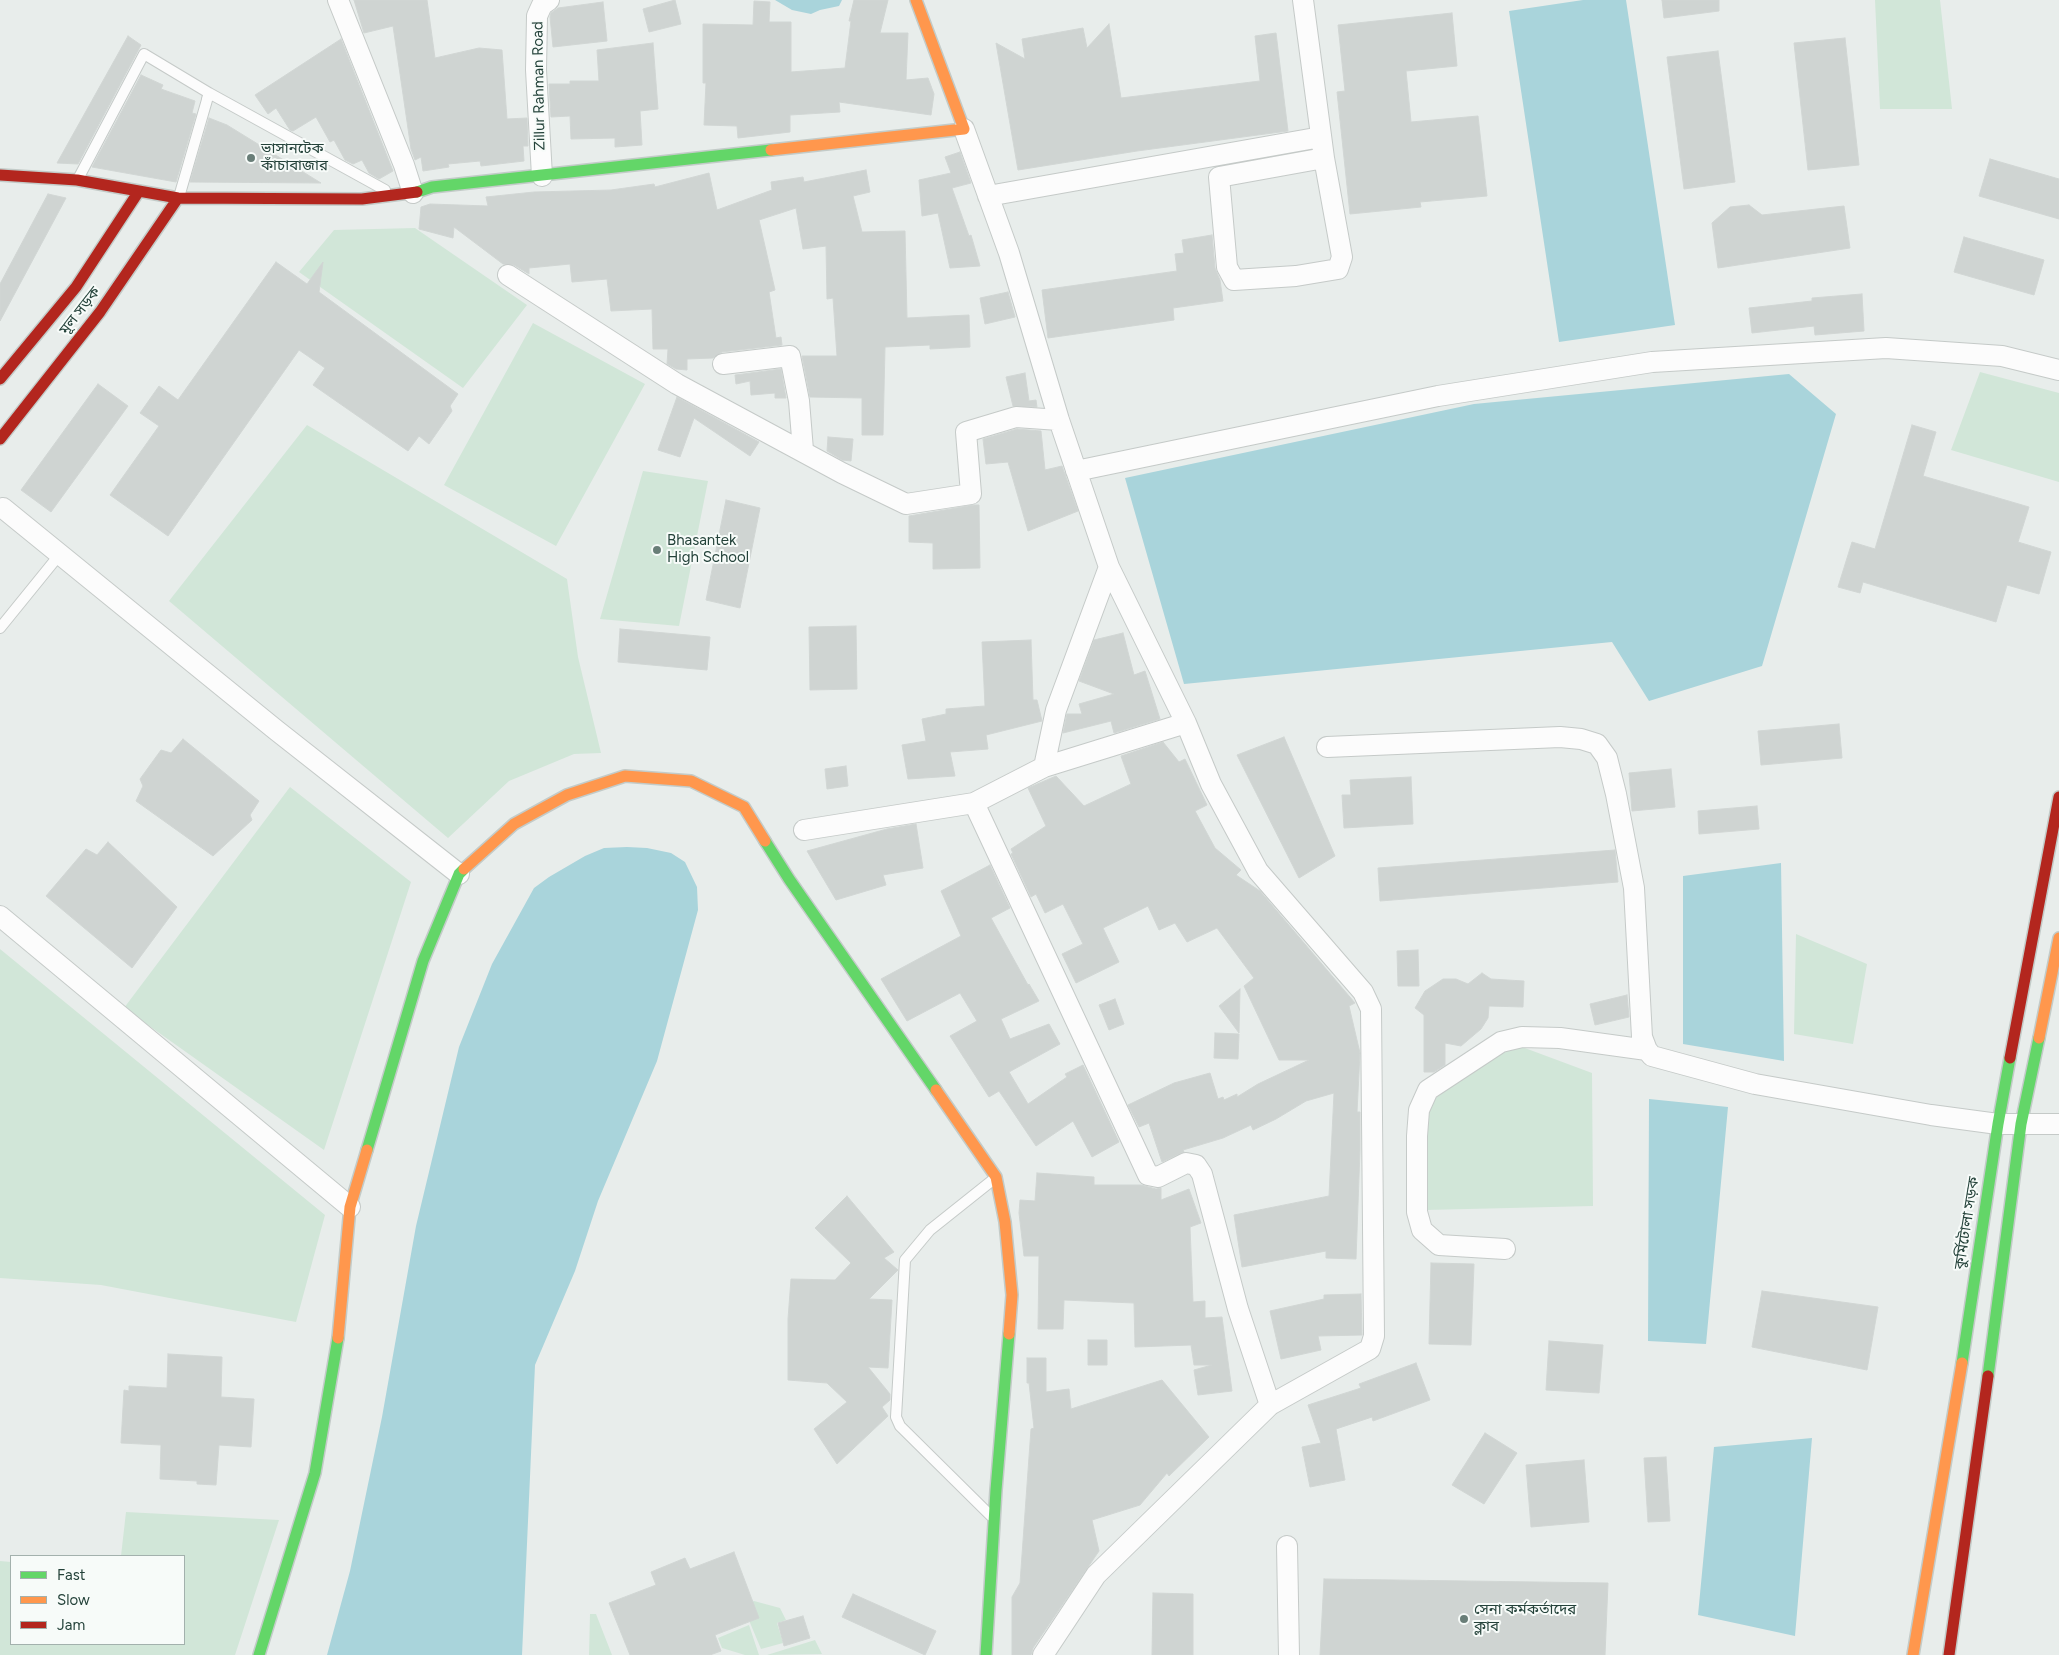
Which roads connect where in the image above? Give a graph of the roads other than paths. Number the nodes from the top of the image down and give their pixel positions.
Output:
1 (338, 0) edge
2 (549, 0) edge
3 (916, 0) edge
4 (1303, 0) edge
5 (964, 129) junction
6 (1321, 138) junction
7 (1324, 158) junction
8 (0, 175) edge
9 (542, 176) junction
10 (77, 180) junction
11 (139, 191) junction
12 (180, 193) junction
13 (404, 194) junction
14 (988, 196) junction
15 (508, 275) dead end
16 (724, 364) dead end
17 (2059, 370) edge
18 (0, 379) edge
19 (1059, 420) junction
20 (0, 439) edge
21 (803, 450) junction
22 (1076, 471) junction
23 (3, 508) dead end
24 (60, 554) junction
25 (1109, 567) junction
26 (0, 628) edge
27 (1186, 723) junction
28 (1327, 747) dead end
29 (1044, 767) junction
30 (2059, 797) edge
31 (974, 803) junction
32 (804, 830) dead end
33 (459, 874) junction
34 (0, 916) edge
35 (2059, 938) edge
36 (1647, 1050) junction
37 (1998, 1124) junction
38 (2021, 1124) junction
39 (2059, 1124) edge
40 (996, 1177) junction
41 (350, 1207) junction
42 (1505, 1249) dead end
43 (1270, 1405) junction
44 (994, 1520) junction
45 (1287, 1546) dead end
46 (259, 1655) edge
47 (986, 1655) edge
48 (1043, 1655) edge
49 (1289, 1655) edge
50 (1913, 1655) edge
51 (1948, 1655) edge

1 - 13 street
2 - 9 street, Zillur Rahman Road
3 - 5 street
4 - 6 street
5 - 9 street
5 - 14 street
6 - 7 street
6 - 14 street
7 - 7 street
8 - 10 street
9 - 13 street
10 - 11 street
10 - 12 lane
11 - 12 street
11 - 18 street, মূল সড়ক
12 - 13 street
12 - 13 lane
12 - 20 street, মূল সড়ক
14 - 19 street
15 - 21 street
16 - 21 street
17 - 22 street
19 - 21 street
19 - 22 street
22 - 25 street
23 - 24 street
24 - 26 lane
24 - 33 street
25 - 27 street
25 - 29 street
27 - 29 street
27 - 43 street
28 - 36 street
29 - 31 street
30 - 37 street, কুর্মিটোলা সড়ক
31 - 32 street
31 - 43 street
33 - 40 street
33 - 41 street
34 - 41 street
35 - 38 street
36 - 37 street
36 - 42 street
37 - 38 street
37 - 50 street, কুর্মিটোলা সড়ক
38 - 39 street
38 - 51 street
40 - 44 street
40 - 44 lane
41 - 46 street
43 - 48 street
44 - 47 street
45 - 49 street

